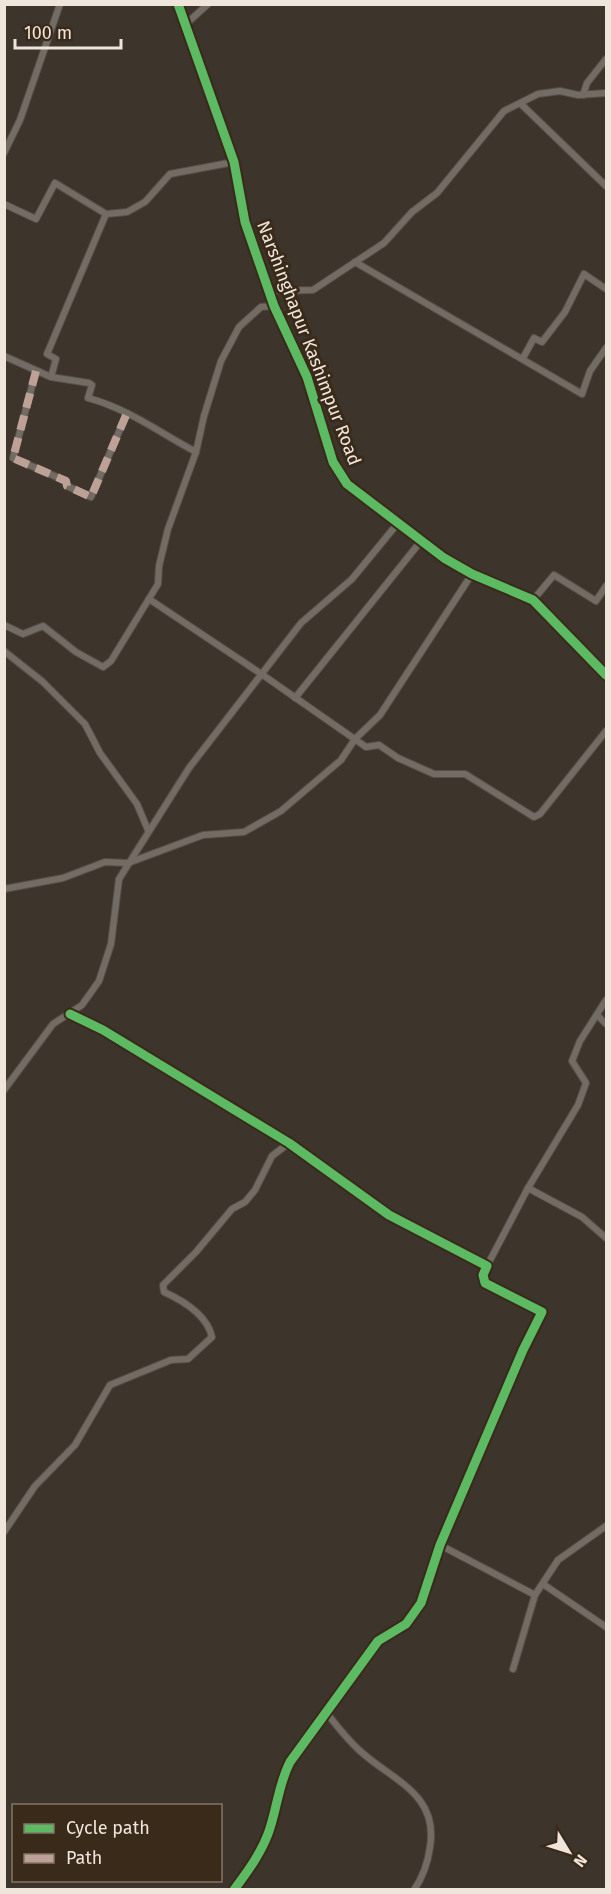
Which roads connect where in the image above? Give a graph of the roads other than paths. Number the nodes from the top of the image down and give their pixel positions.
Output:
1 (60, 4) edge
2 (178, 4) edge
3 (207, 4) edge
4 (186, 24) junction
5 (606, 59) edge
6 (606, 93) edge
7 (583, 95) junction
8 (521, 104) junction
9 (4, 153) edge
10 (234, 162) junction
11 (606, 186) edge
12 (4, 204) edge
13 (106, 214) junction
14 (355, 262) junction
15 (606, 289) edge
16 (269, 291) junction
17 (274, 306) junction
18 (606, 348) edge
19 (4, 356) edge
20 (523, 358) junction
21 (36, 371) junction
22 (51, 377) junction
23 (127, 413) junction
24 (196, 452) junction
25 (398, 523) junction
26 (421, 541) junction
27 (472, 574) junction
28 (606, 586) edge
29 (148, 599) junction
30 (533, 600) junction
31 (4, 625) edge
32 (4, 651) edge
33 (260, 673) junction
34 (606, 675) edge
35 (295, 698) junction
36 (606, 731) edge
37 (356, 739) junction
38 (148, 830) junction
39 (128, 863) junction
40 (4, 889) edge
41 (606, 1000) edge
42 (70, 1014) junction
43 (597, 1015) junction
44 (606, 1024) edge
45 (4, 1090) edge
46 (289, 1143) junction
47 (528, 1188) junction
48 (606, 1238) edge
49 (487, 1266) junction
50 (606, 1526) edge
51 (4, 1532) edge
52 (440, 1545) junction
53 (543, 1584) junction
54 (535, 1595) junction
55 (606, 1627) edge
56 (513, 1669) dead end
57 (326, 1712) junction
58 (234, 1890) edge
59 (414, 1890) edge

1 - 9 street
2 - 4 street, Narshinghapur Kashimpur Road
3 - 4 street
4 - 10 street, Narshinghapur Kashimpur Road
5 - 7 street
6 - 7 street
7 - 8 street
8 - 11 street
8 - 14 street
10 - 13 street
10 - 16 street, Narshinghapur Kashimpur Road
12 - 13 street
13 - 22 street
14 - 16 street
14 - 20 street
15 - 20 street
16 - 17 street, Narshinghapur Kashimpur Road
17 - 24 street
17 - 25 street, Narshinghapur Kashimpur Road
18 - 20 street
19 - 21 street
21 - 22 street
21 - 23 street
22 - 23 street
23 - 24 street
24 - 29 street
25 - 26 street, Narshinghapur Kashimpur Road
25 - 33 street
26 - 27 street, Narshinghapur Kashimpur Road
26 - 35 street
27 - 30 street, Narshinghapur Kashimpur Road
27 - 37 street
28 - 30 street
29 - 31 street
29 - 33 street
30 - 34 street, Narshinghapur Kashimpur Road
32 - 38 street
33 - 35 street
33 - 38 street
35 - 37 street
36 - 37 street
37 - 39 street
38 - 39 street
39 - 40 street
39 - 42 street
41 - 43 street
42 - 45 street
42 - 46 street
43 - 44 street
43 - 47 street
46 - 49 street
46 - 51 street
47 - 48 street
47 - 49 street
49 - 52 street
50 - 53 street
52 - 54 street
52 - 57 street
53 - 54 street
53 - 55 street
54 - 56 street
57 - 58 street
57 - 59 street

